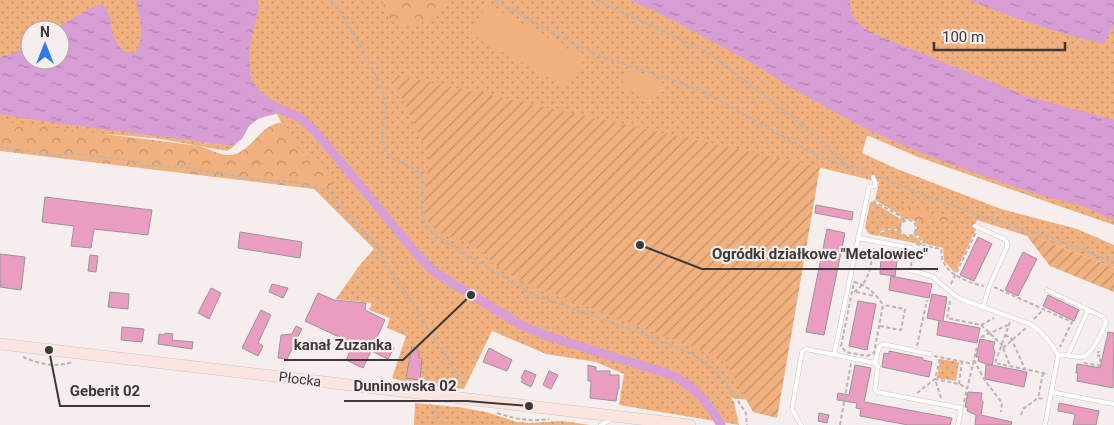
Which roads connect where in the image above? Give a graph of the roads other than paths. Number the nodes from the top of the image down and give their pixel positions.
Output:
1 (873, 177) road end
2 (976, 227) road end
3 (858, 238) junction
4 (912, 250) road end
5 (910, 270) road end
6 (1047, 290) dead end
7 (983, 308) junction
8 (1088, 310) junction
9 (0, 344) edge
10 (930, 354) road end
11 (834, 355) junction
12 (1058, 355) junction
13 (1068, 355) junction
14 (875, 363) junction
15 (1051, 392) junction
16 (1114, 404) edge
17 (610, 420) dead end
18 (601, 425) edge
19 (690, 425) edge
20 (800, 425) edge
21 (958, 425) edge
22 (1044, 425) edge

1 - 3 lane
2 - 7 lane
3 - 4 lane
3 - 11 lane
5 - 7 lane
6 - 8 lane
7 - 12 lane
8 - 13 lane
8 - 13 lane
9 - 19 street, Płocka
10 - 14 lane
11 - 14 lane
11 - 20 lane
12 - 13 lane
12 - 15 lane
14 - 21 lane
15 - 16 lane
15 - 22 lane
17 - 18 lane

